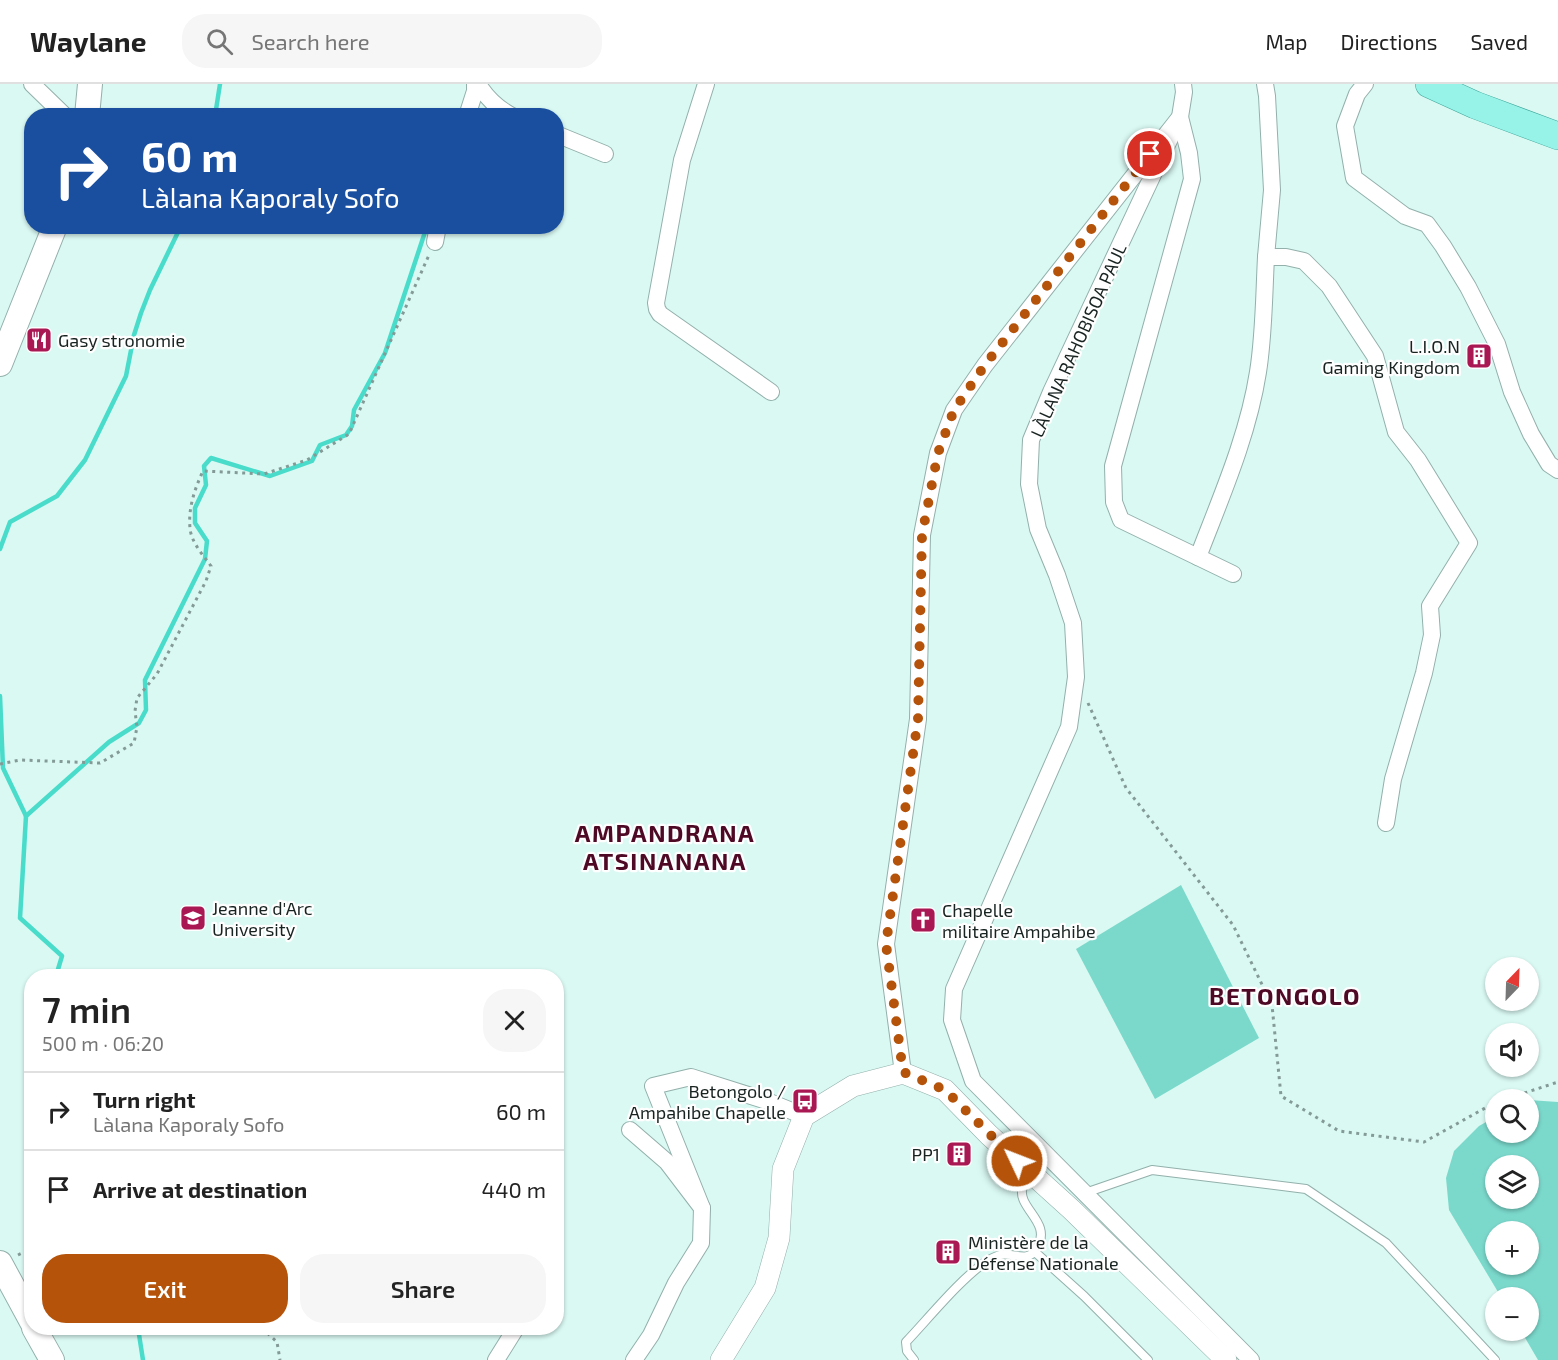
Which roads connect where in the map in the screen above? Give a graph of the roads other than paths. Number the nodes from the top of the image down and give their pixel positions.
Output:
1 (32, 84) edge
2 (90, 84) edge
3 (476, 84) edge
4 (706, 84) edge
5 (1183, 84) edge
6 (1265, 84) edge
7 (1365, 84) edge
8 (1428, 84) edge
9 (57, 108) edge
10 (88, 108) edge
11 (470, 108) edge
12 (499, 108) edge
13 (1180, 117) junction
14 (1558, 136) edge
15 (564, 137) edge
16 (605, 153) dead end
17 (52, 234) edge
18 (1266, 257) junction
19 (0, 364) edge
20 (771, 392) dead end
21 (1558, 470) edge
22 (1198, 557) junction
23 (1233, 574) dead end
24 (1386, 823) dead end
25 (903, 1072) junction
26 (804, 1116) junction
27 (630, 1130) dead end
28 (1031, 1174) junction
29 (1085, 1193) junction
30 (702, 1208) junction
31 (1035, 1252) junction
32 (0, 1263) edge
33 (24, 1307) edge
34 (38, 1335) edge
35 (512, 1335) edge
36 (52, 1360) edge
37 (496, 1360) edge
38 (634, 1360) edge
39 (721, 1360) edge
40 (914, 1360) edge
41 (1148, 1360) edge
42 (1226, 1360) edge
43 (1251, 1360) edge
44 (1495, 1360) edge

1 - 9 street
2 - 10 main road
3 - 11 street
3 - 12 street
4 - 20 street
5 - 13 street
6 - 18 street
7 - 21 street
8 - 14 main road
13 - 22 street
13 - 25 street
13 - 29 street, LÀLANA RAHOBISOA PAUL
15 - 16 street
17 - 19 main road
18 - 22 street
18 - 24 street
22 - 23 street
25 - 26 street
25 - 28 street
26 - 30 street
26 - 39 street
27 - 30 street
28 - 31 lane
28 - 42 street
29 - 43 street, LÀLANA RAHOBISOA PAUL
29 - 44 lane
30 - 38 street
31 - 40 lane
31 - 41 lane
32 - 33 main road
34 - 36 main road
35 - 37 street

